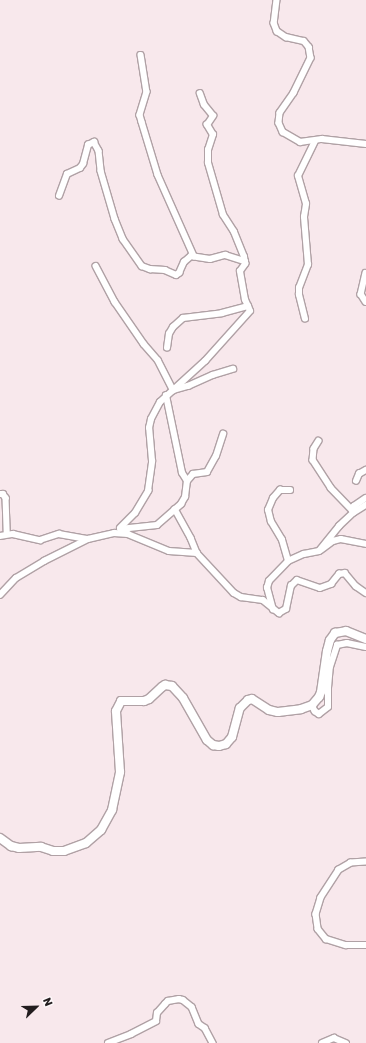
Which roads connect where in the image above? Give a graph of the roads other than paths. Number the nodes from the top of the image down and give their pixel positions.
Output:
1 (277, 0) edge
2 (141, 55) dead end
3 (200, 94) dead end
4 (315, 141) junction
5 (366, 144) edge
6 (59, 196) dead end
7 (194, 256) junction
8 (245, 261) junction
9 (96, 266) dead end
10 (366, 273) edge
11 (366, 302) edge
12 (248, 306) junction
13 (305, 319) dead end
14 (167, 348) dead end
15 (233, 369) dead end
16 (173, 390) junction
17 (166, 396) junction
18 (223, 434) dead end
19 (319, 441) dead end
20 (366, 470) edge
21 (187, 481) junction
22 (356, 481) dead end
23 (290, 490) dead end
24 (0, 494) edge
25 (366, 498) edge
26 (366, 505) edge
27 (175, 509) junction
28 (352, 512) junction
29 (120, 528) junction
30 (114, 533) junction
31 (7, 534) junction
32 (0, 536) edge
33 (88, 539) junction
34 (366, 544) edge
35 (319, 551) junction
36 (197, 553) junction
37 (288, 561) junction
38 (366, 593) edge
39 (0, 595) edge
40 (273, 611) junction
41 (366, 639) edge
42 (366, 647) edge
43 (312, 705) junction
44 (0, 838) edge
45 (366, 862) edge
46 (366, 945) edge
47 (108, 1043) edge
48 (213, 1043) edge
49 (322, 1043) edge
50 (346, 1043) edge

1 - 4 street
2 - 7 street
3 - 8 street
4 - 5 street
4 - 13 street
6 - 7 street
7 - 8 street
8 - 12 street
9 - 16 street
10 - 11 street
12 - 14 street
12 - 16 street
15 - 16 street
16 - 17 street
17 - 21 street
17 - 29 street
18 - 21 street
19 - 28 street
20 - 22 street
21 - 27 street
23 - 37 street
24 - 31 street
25 - 28 street
26 - 28 street
27 - 29 street
27 - 36 street
28 - 35 street
29 - 30 street
30 - 33 street
30 - 36 street
31 - 32 street
31 - 33 street
33 - 39 street
34 - 35 street
35 - 37 street
36 - 40 street
37 - 40 street
38 - 40 street
41 - 43 street
42 - 43 street
43 - 44 street
45 - 46 street
47 - 48 street
49 - 50 street

